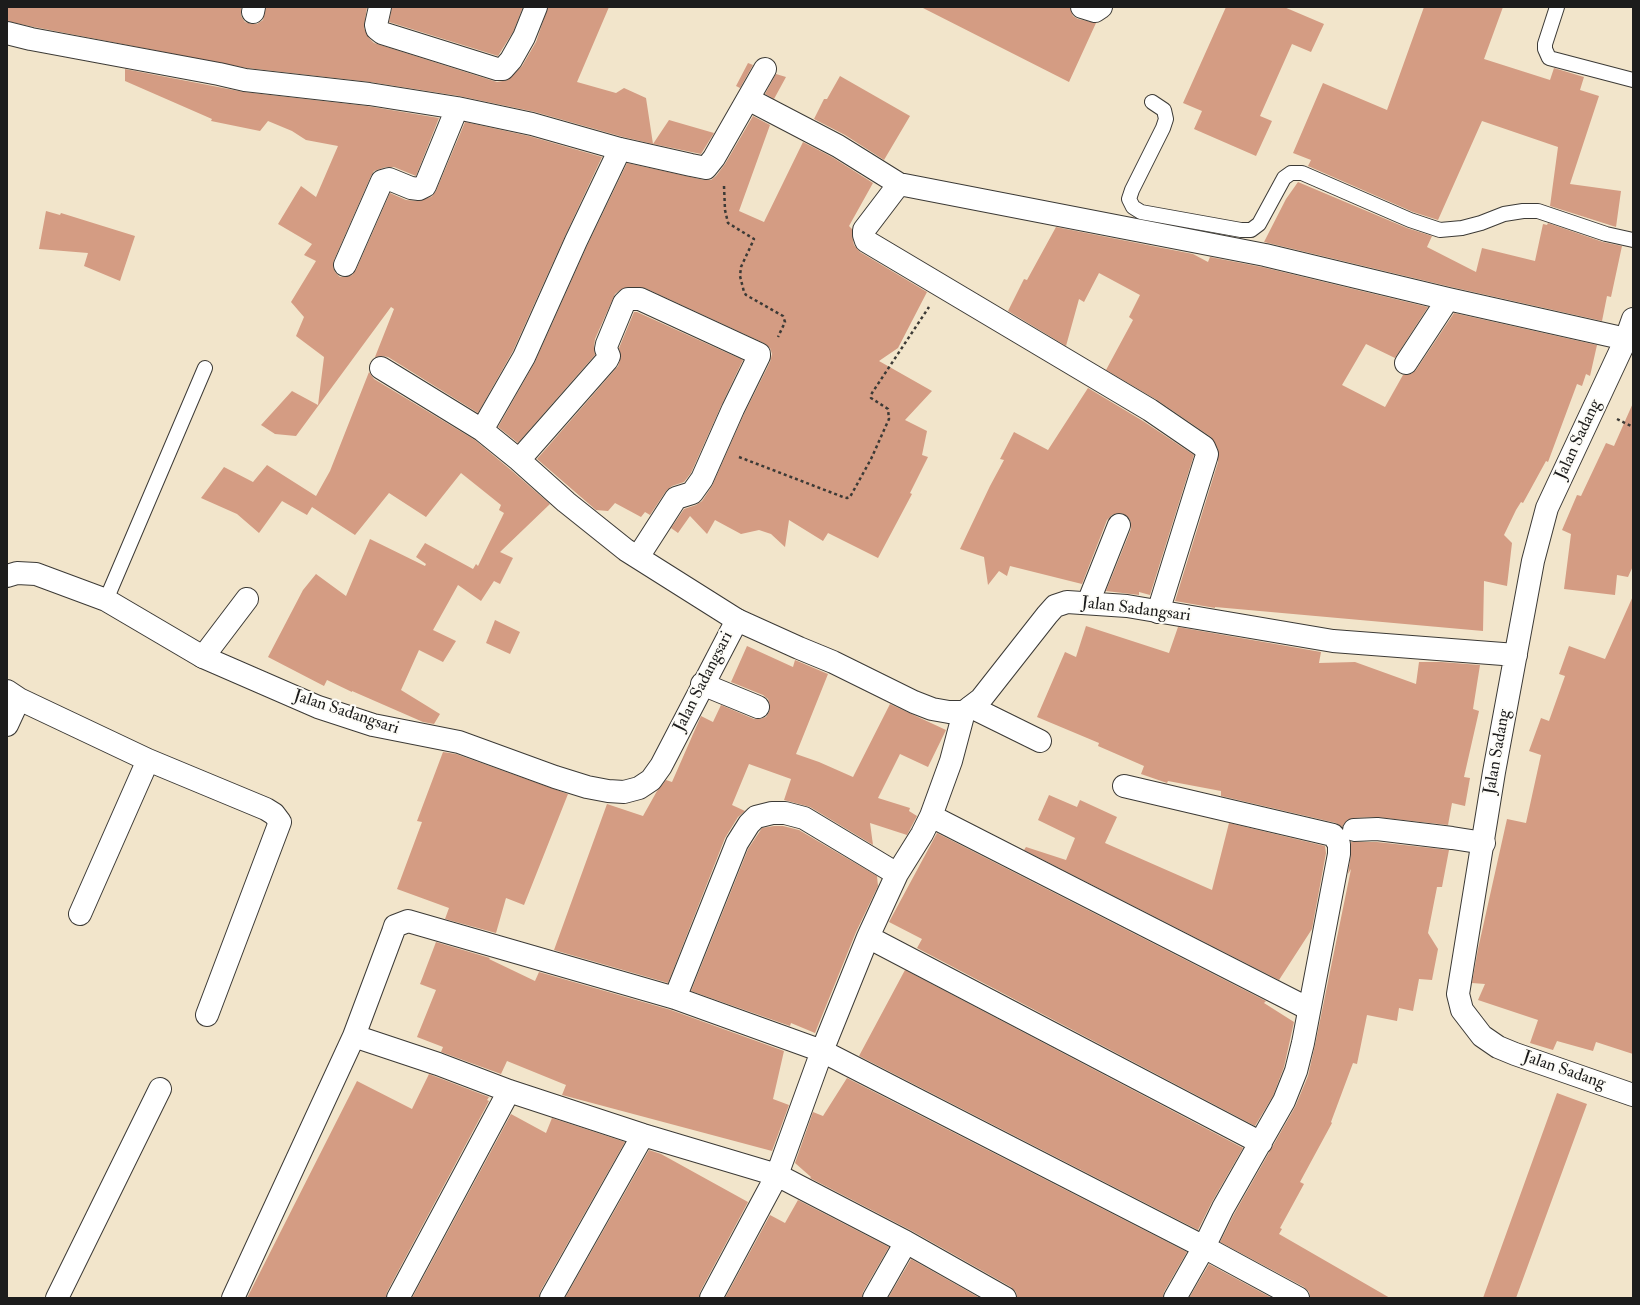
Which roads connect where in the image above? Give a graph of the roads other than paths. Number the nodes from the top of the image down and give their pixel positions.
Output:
1 (380, 7) edge
2 (536, 7) edge
3 (1557, 7) edge
4 (7, 33) edge
5 (765, 69) dead end
6 (1633, 80) edge
7 (748, 99) junction
8 (1152, 102) dead end
9 (457, 108) junction
10 (620, 150) junction
11 (899, 184) junction
12 (1633, 240) edge
13 (344, 265) dead end
14 (1448, 299) junction
15 (1633, 318) edge
16 (1626, 350) edge
17 (1406, 363) dead end
18 (205, 368) dead end
19 (381, 368) dead end
20 (482, 430) junction
21 (520, 460) junction
22 (1119, 525) dead end
23 (638, 557) junction
24 (7, 576) edge
25 (247, 599) dead end
26 (106, 600) junction
27 (1088, 603) junction
28 (1158, 612) junction
29 (737, 620) junction
30 (1516, 655) junction
31 (203, 657) junction
32 (702, 684) junction
33 (13, 695) edge
34 (758, 707) dead end
35 (968, 709) junction
36 (7, 725) edge
37 (1040, 741) dead end
38 (148, 760) junction
39 (1124, 786) dead end
40 (931, 816) junction
41 (1354, 830) dead end
42 (1484, 843) junction
43 (897, 874) junction
44 (80, 914) dead end
45 (868, 937) junction
46 (675, 998) junction
47 (1309, 1008) junction
48 (207, 1015) dead end
49 (354, 1036) junction
50 (822, 1052) junction
51 (160, 1089) dead end
52 (508, 1091) junction
53 (1633, 1095) edge
54 (643, 1135) junction
55 (1261, 1143) junction
56 (777, 1175) junction
57 (906, 1242) junction
58 (1204, 1247) junction
59 (57, 1298) edge
60 (233, 1298) edge
61 (398, 1298) edge
62 (551, 1298) edge
63 (711, 1298) edge
64 (874, 1298) edge
65 (1005, 1298) edge
66 (1175, 1298) edge
67 (1298, 1298) edge

1 - 2 street
3 - 6 lane
4 - 9 street
5 - 7 street
7 - 10 street
7 - 11 street
8 - 12 lane
9 - 10 street
9 - 13 street
10 - 20 street
11 - 14 street
11 - 28 street
14 - 16 street
14 - 17 street
15 - 16 street, Jalan Sadang
16 - 30 street, Jalan Sadang
18 - 26 lane
19 - 20 street
20 - 21 street
21 - 23 street
21 - 23 street
22 - 27 street
23 - 29 street
24 - 26 street, Jalan Sadangsari
25 - 31 street
26 - 31 street, Jalan Sadangsari
27 - 28 street, Jalan Sadangsari
27 - 35 street, Jalan Sadangsari
28 - 30 street, Jalan Sadangsari
29 - 32 street, Jalan Sadangsari
29 - 35 street, Jalan Sadangsari
30 - 42 street, Jalan Sadang
31 - 32 street, Jalan Sadangsari
32 - 34 street
33 - 36 street
33 - 38 street
35 - 37 street
35 - 40 street
38 - 44 street
38 - 48 street
39 - 47 street
40 - 43 street
40 - 47 street
41 - 42 street
42 - 53 street, Jalan Sadang
43 - 45 street
43 - 46 street
45 - 50 street
45 - 55 street
46 - 49 street
46 - 50 street
47 - 55 street
49 - 52 street
49 - 60 street
50 - 56 street
50 - 58 street
51 - 59 street
52 - 54 street
52 - 61 street
54 - 56 street
54 - 62 street
55 - 58 street
56 - 57 street
56 - 63 street
57 - 64 street
57 - 65 street
58 - 66 street
58 - 67 street

